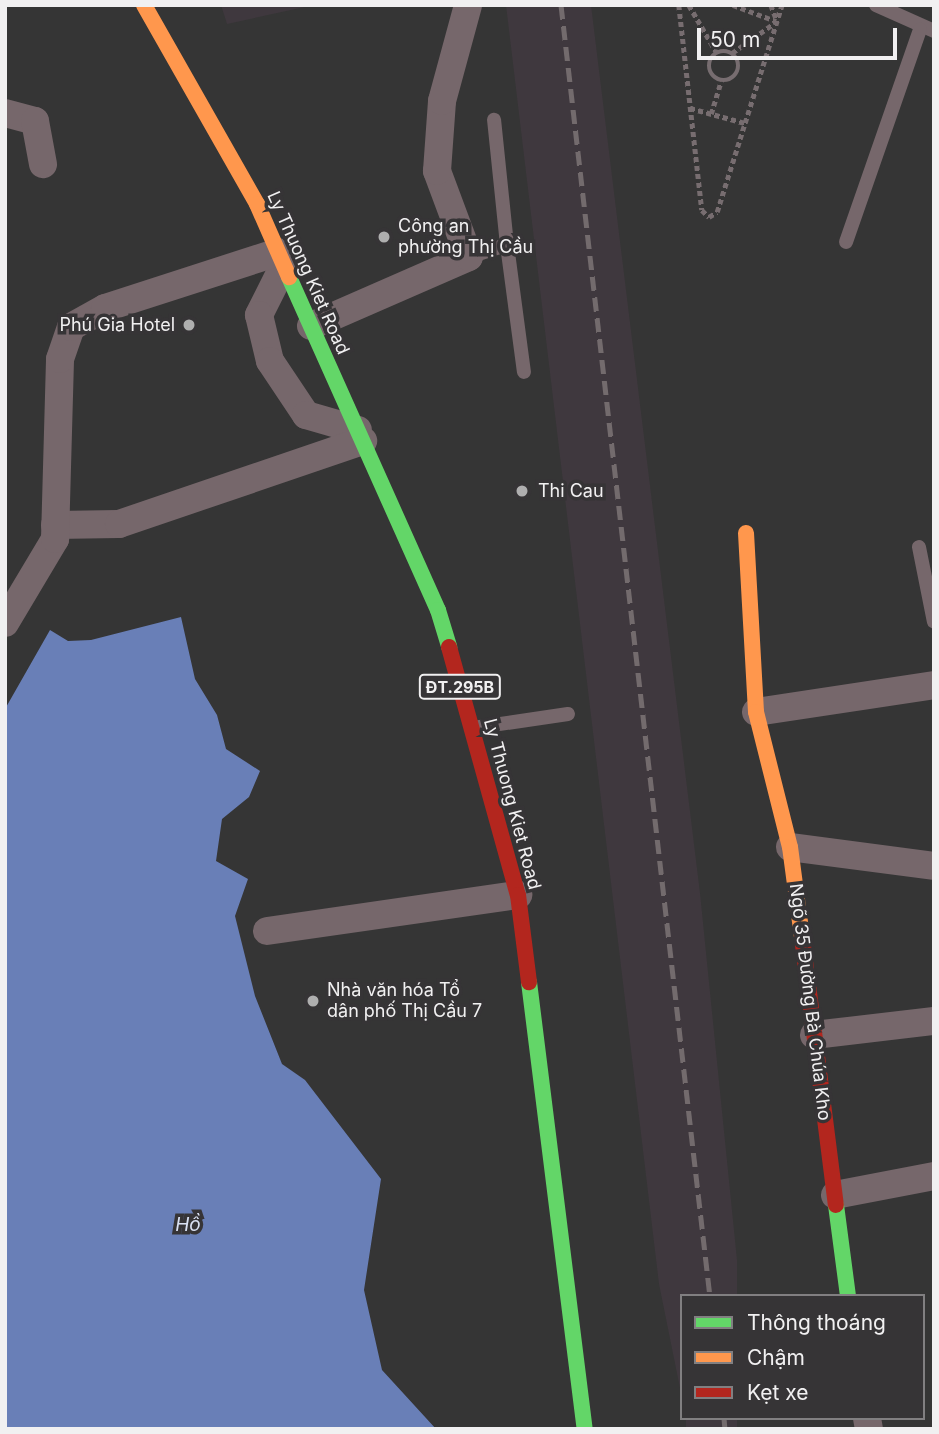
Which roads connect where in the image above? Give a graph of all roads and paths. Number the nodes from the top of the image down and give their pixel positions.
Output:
1 (144, 5) edge
2 (468, 5) edge
3 (679, 5) edge
4 (689, 5) edge
5 (733, 5) edge
6 (771, 5) edge
7 (782, 5) edge
8 (876, 5) edge
9 (777, 21) junction
10 (927, 30) edge
11 (717, 52) junction
12 (732, 53) junction
13 (721, 81) junction
14 (690, 108) junction
15 (5, 113) edge
16 (711, 114) junction
17 (494, 120) dead end
18 (745, 123) junction
19 (43, 164) dead end
20 (846, 242) dead end
21 (507, 245) junction
22 (469, 257) junction
23 (281, 258) junction
24 (311, 326) junction
25 (524, 372) dead end
26 (360, 435) junction
27 (55, 525) junction
28 (746, 533) dead end
29 (919, 547) dead end
30 (934, 622) edge
31 (5, 623) edge
32 (934, 685) edge
33 (756, 712) junction
34 (568, 713) dead end
35 (471, 728) junction
36 (790, 847) junction
37 (934, 866) edge
38 (518, 895) junction
39 (267, 931) dead end
40 (934, 1021) edge
41 (814, 1035) junction
42 (934, 1176) edge
43 (835, 1195) junction
44 (848, 1294) edge
45 (585, 1429) edge

1 - 23 main road, Ly Thuong Kiet Road / ĐT.295B
2 - 22 street
3 - 14 path
4 - 11 path
5 - 9 path
6 - 9 path
7 - 9 path
8 - 10 lane
9 - 12 path
9 - 18 path
10 - 20 lane
11 - 12 path
11 - 13 path
12 - 13 path
13 - 16 path
14 - 16 path
14 - 18 path
15 - 19 street
16 - 18 path
17 - 21 lane
21 - 22 lane
21 - 25 lane
22 - 24 street
23 - 24 main road, Ly Thuong Kiet Road / ĐT.295B
23 - 26 street
23 - 27 street
24 - 26 main road, Ly Thuong Kiet Road / ĐT.295B
26 - 27 street
26 - 35 main road, Ly Thuong Kiet Road / ĐT.295B
27 - 31 street
28 - 33 main road, Ngõ 35 Đường Bà Chúa Kho
29 - 30 lane
32 - 33 street
33 - 36 main road, Ngõ 35 Đường Bà Chúa Kho
34 - 35 lane
35 - 38 main road, Ly Thuong Kiet Road / ĐT.295B
36 - 37 street
36 - 41 main road, Ngõ 35 Đường Bà Chúa Kho
38 - 39 street
38 - 45 main road, Ly Thuong Kiet Road / ĐT.295B
40 - 41 street
41 - 43 main road, Ngõ 35 Đường Bà Chúa Kho
42 - 43 street
43 - 44 main road, Ngõ 35 Đường Bà Chúa Kho

